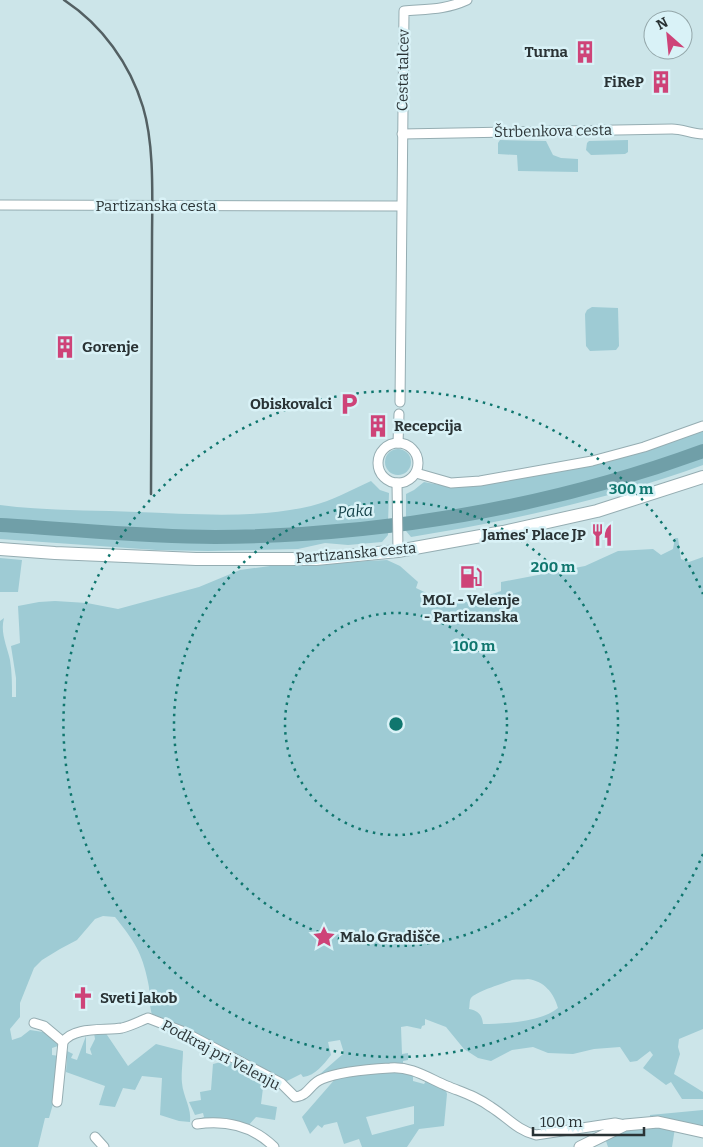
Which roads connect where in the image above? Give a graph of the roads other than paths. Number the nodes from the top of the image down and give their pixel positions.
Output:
1 (467, 0) edge
2 (402, 134) junction
3 (703, 134) edge
4 (0, 205) edge
5 (402, 206) junction
6 (400, 402) dead end
7 (399, 414) dead end
8 (703, 426) edge
9 (398, 443) junction
10 (416, 473) junction
11 (703, 477) edge
12 (397, 484) junction
13 (0, 549) edge
14 (398, 551) junction
15 (34, 1023) dead end
16 (63, 1042) junction
17 (57, 1102) dead end
18 (197, 1124) dead end
19 (626, 1124) junction
20 (703, 1132) edge
21 (95, 1137) dead end
22 (104, 1147) edge
23 (274, 1147) edge
24 (580, 1147) edge

1 - 2 street, Cesta talcev
2 - 3 street, Štrbenkova cesta
2 - 5 street
4 - 5 street, Partizanska cesta
5 - 6 street
7 - 9 street
8 - 10 street
9 - 10 street
9 - 12 street
10 - 12 street
11 - 14 main road, Partizanska cesta
12 - 14 street
13 - 14 main road, Partizanska cesta
15 - 16 street
16 - 17 street
16 - 19 street, Podkraj pri Velenju
18 - 23 street
19 - 20 street, Podkraj pri Velenju
19 - 24 street, Podkraj pri Velenju
21 - 22 street

